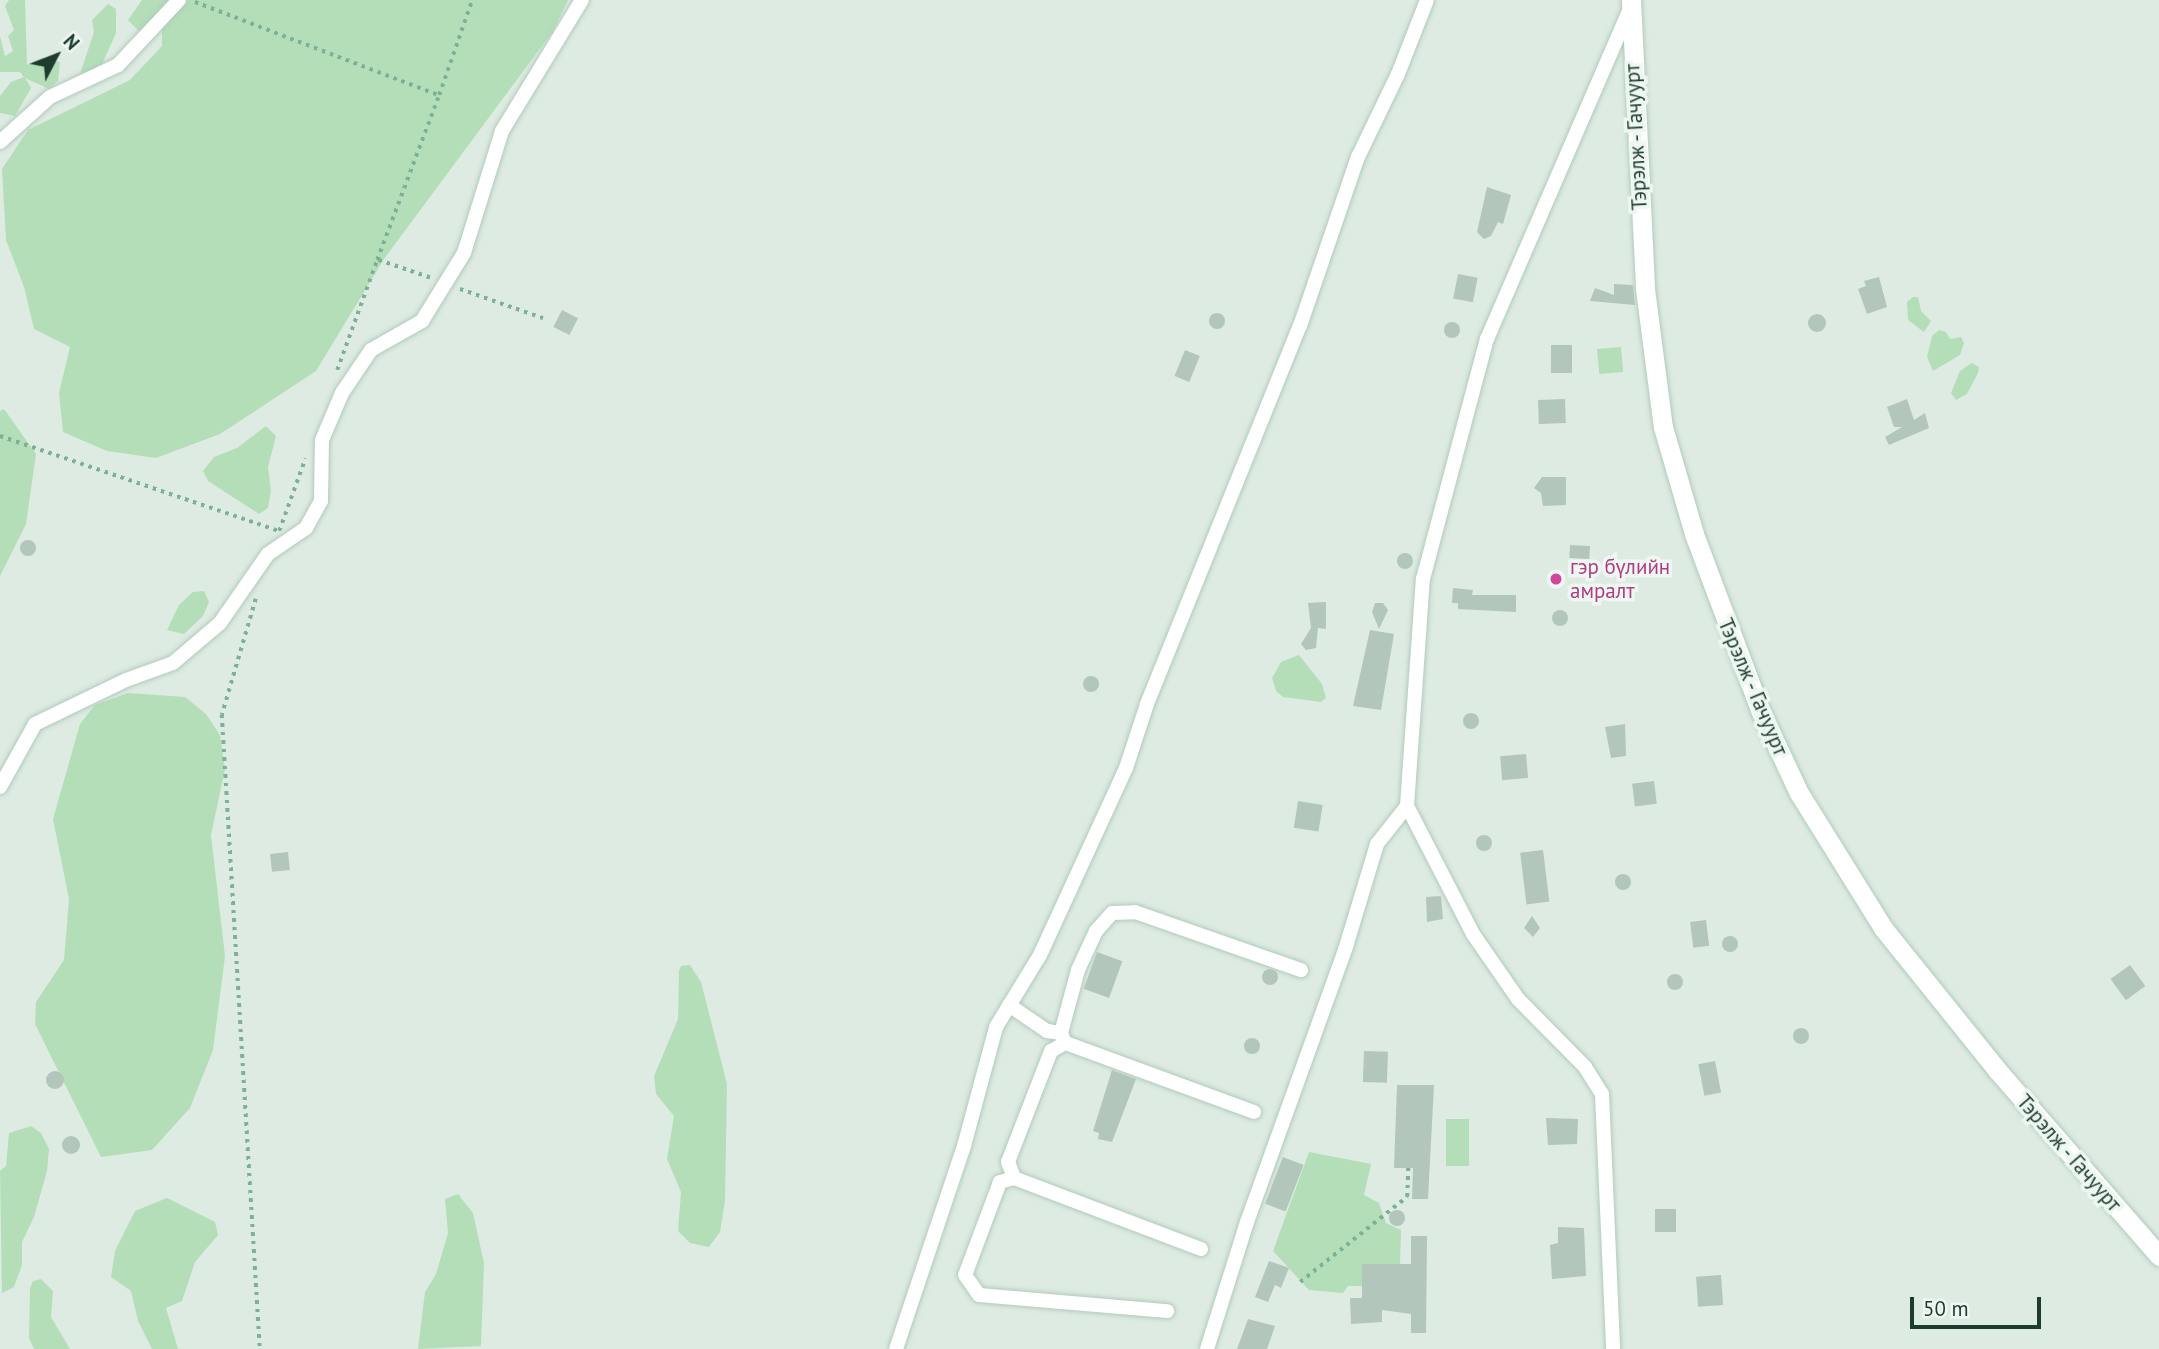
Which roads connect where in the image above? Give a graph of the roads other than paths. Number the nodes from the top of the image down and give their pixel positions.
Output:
1 (179, 0) edge
2 (582, 0) edge
3 (1427, 0) edge
4 (1631, 4) edge
5 (0, 142) edge
6 (0, 787) edge
7 (1408, 806) junction
8 (1301, 971) dead end
9 (1009, 1005) junction
10 (1063, 1038) junction
11 (1254, 1112) dead end
12 (1014, 1178) junction
13 (1201, 1249) dead end
14 (2159, 1256) edge
15 (1167, 1311) dead end
16 (896, 1349) edge
17 (1207, 1349) edge
18 (1613, 1349) edge

1 - 5 street
2 - 6 street
3 - 9 street
4 - 7 street
4 - 14 main road, Тэрэлж - Гачуурт
7 - 17 street
7 - 18 street
8 - 10 street
9 - 10 street
9 - 16 street
10 - 11 street
10 - 12 street
12 - 13 street
12 - 15 street

